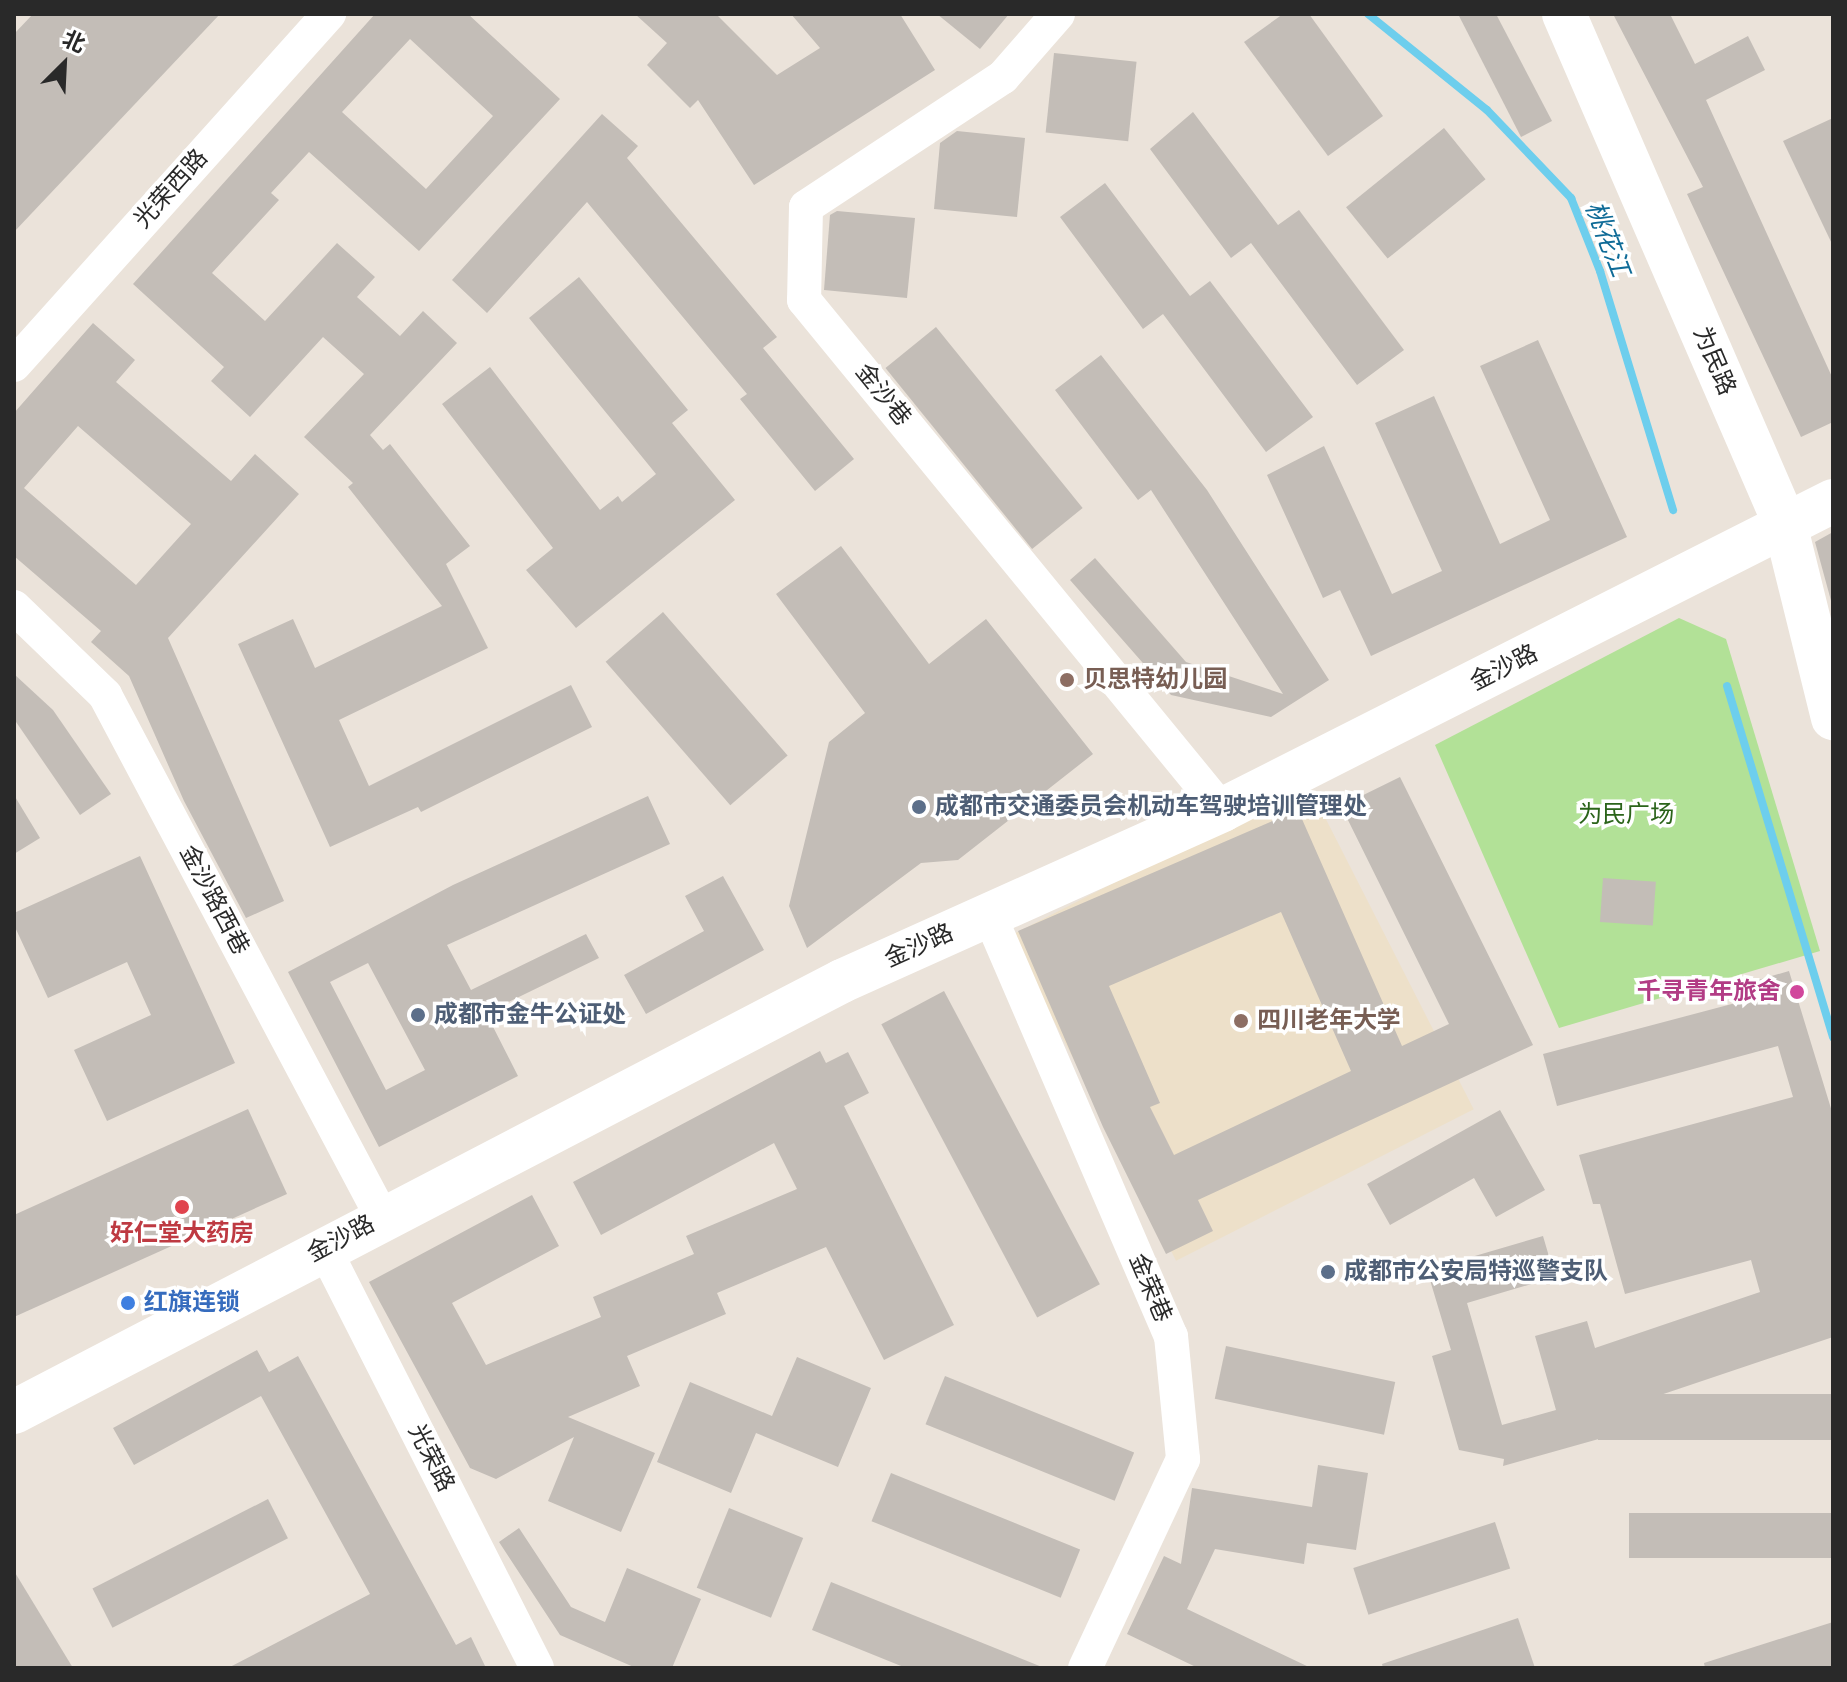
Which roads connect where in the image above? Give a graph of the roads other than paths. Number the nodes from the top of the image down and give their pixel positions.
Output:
1 (329, 14) edge
2 (1058, 14) edge
3 (1564, 14) edge
4 (14, 365) edge
5 (1833, 501) edge
6 (1785, 524) junction
7 (14, 607) edge
8 (1833, 718) edge
9 (1222, 810) junction
10 (989, 914) junction
11 (382, 1217) junction
12 (324, 1248) junction
13 (14, 1412) edge
14 (540, 1666) edge
15 (1085, 1668) edge

1 - 4 street, 光荣西路
2 - 9 street, 金沙巷
3 - 6 street, 为民路
5 - 6 street, 金沙路
6 - 8 street, 为民路
6 - 9 street, 金沙路
7 - 11 street, 金沙路西巷
9 - 10 street, 金沙路
10 - 11 street, 金沙路
10 - 15 street, 金荣巷
11 - 12 street, 金沙路
12 - 13 street, 金沙路
12 - 14 street, 光荣路

